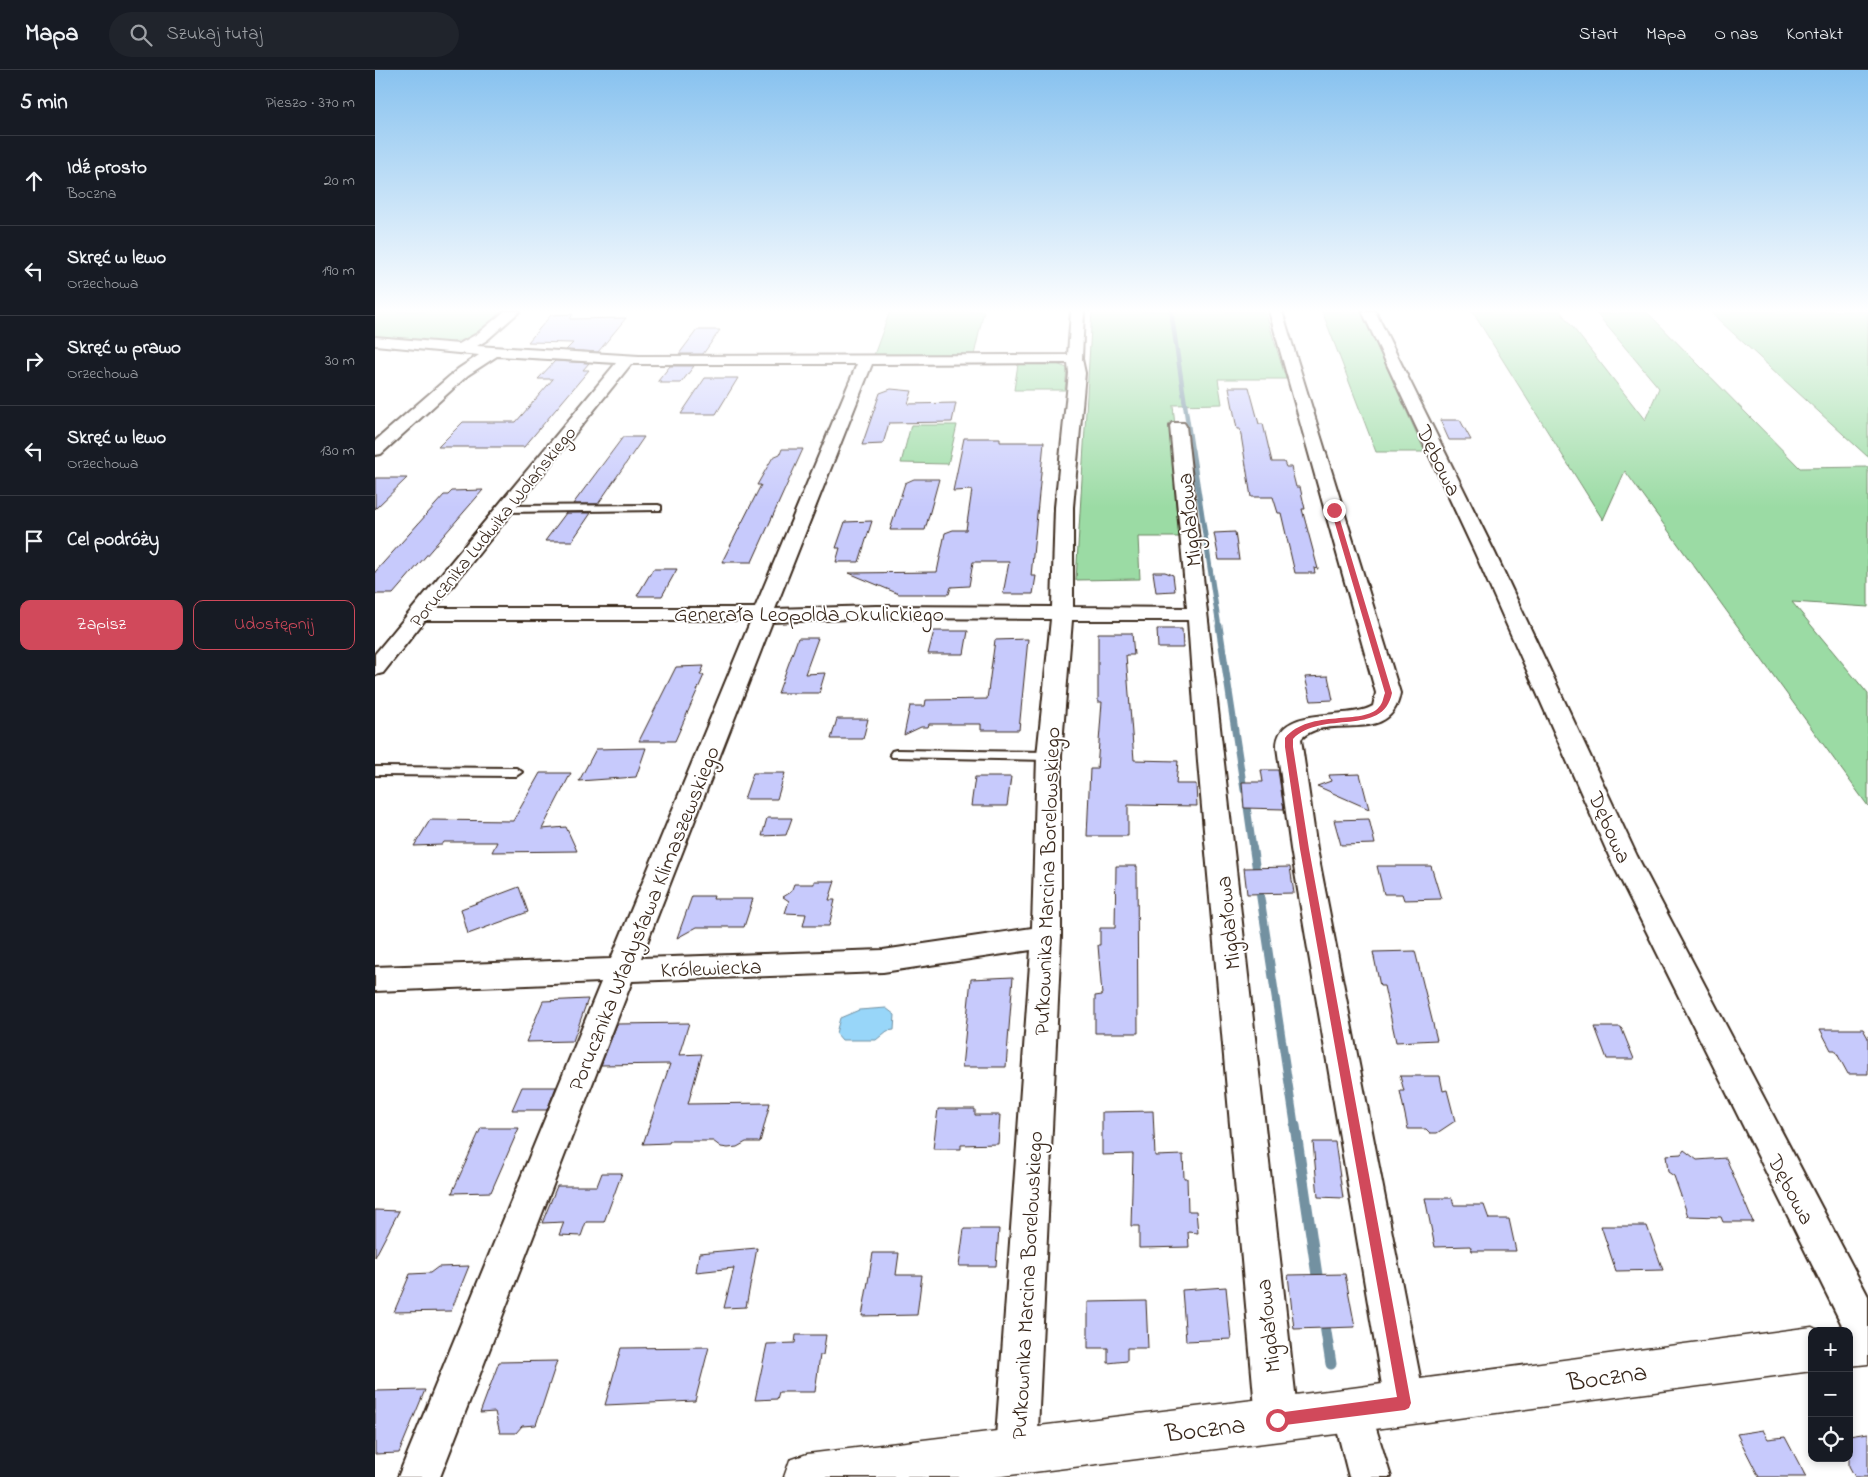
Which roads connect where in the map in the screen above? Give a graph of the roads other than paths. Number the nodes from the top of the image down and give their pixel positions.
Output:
1 (458, 377) edge
2 (613, 377) edge
3 (859, 377) edge
4 (1077, 377) edge
5 (1294, 377) edge
6 (1400, 377) edge
7 (1178, 426) dead end
8 (375, 450) edge
9 (658, 508) dead end
10 (504, 509) junction
11 (1062, 612) junction
12 (420, 614) junction
13 (1198, 614) junction
14 (762, 615) junction
15 (375, 668) edge
16 (897, 754) dead end
17 (1049, 756) junction
18 (375, 771) edge
19 (516, 772) dead end
20 (1046, 936) junction
21 (621, 970) junction
22 (375, 979) edge
23 (1868, 1336) edge
24 (1868, 1342) edge
25 (1853, 1344) edge
26 (1808, 1350) edge
27 (1405, 1403) junction
28 (1352, 1410) junction
29 (1277, 1420) junction
30 (1016, 1452) junction
31 (419, 1477) edge
32 (807, 1477) edge
33 (1370, 1477) edge

1 - 8 street
2 - 10 street, Porucznika Ludwika Wolańskiego
3 - 14 street, Porucznika Władysława Klimaszewskiego
4 - 11 street, Pułkownika Marcina Borelowskiego
5 - 27 street
6 - 23 street, Dębowa
7 - 13 street, Migdałowa
9 - 10 lane
10 - 12 street, Porucznika Ludwika Wolańskiego
11 - 13 street, Generała Leopolda Okulickiego
11 - 14 street, Generała Leopolda Okulickiego
11 - 17 street, Pułkownika Marcina Borelowskiego
12 - 14 street, Generała Leopolda Okulickiego
12 - 15 street, Porucznika Ludwika Wolańskiego
13 - 29 street, Migdałowa
14 - 21 street, Porucznika Władysława Klimaszewskiego
16 - 17 lane
17 - 20 street, Pułkownika Marcina Borelowskiego
18 - 19 lane
20 - 21 street, Królewiecka
20 - 30 street, Pułkownika Marcina Borelowskiego
21 - 22 street, Królewiecka
21 - 31 street, Porucznika Władysława Klimaszewskiego
24 - 25 street
26 - 27 street, Boczna
27 - 28 street, Boczna
28 - 29 street, Boczna
28 - 33 street
29 - 30 street, Boczna
30 - 32 street, Boczna

